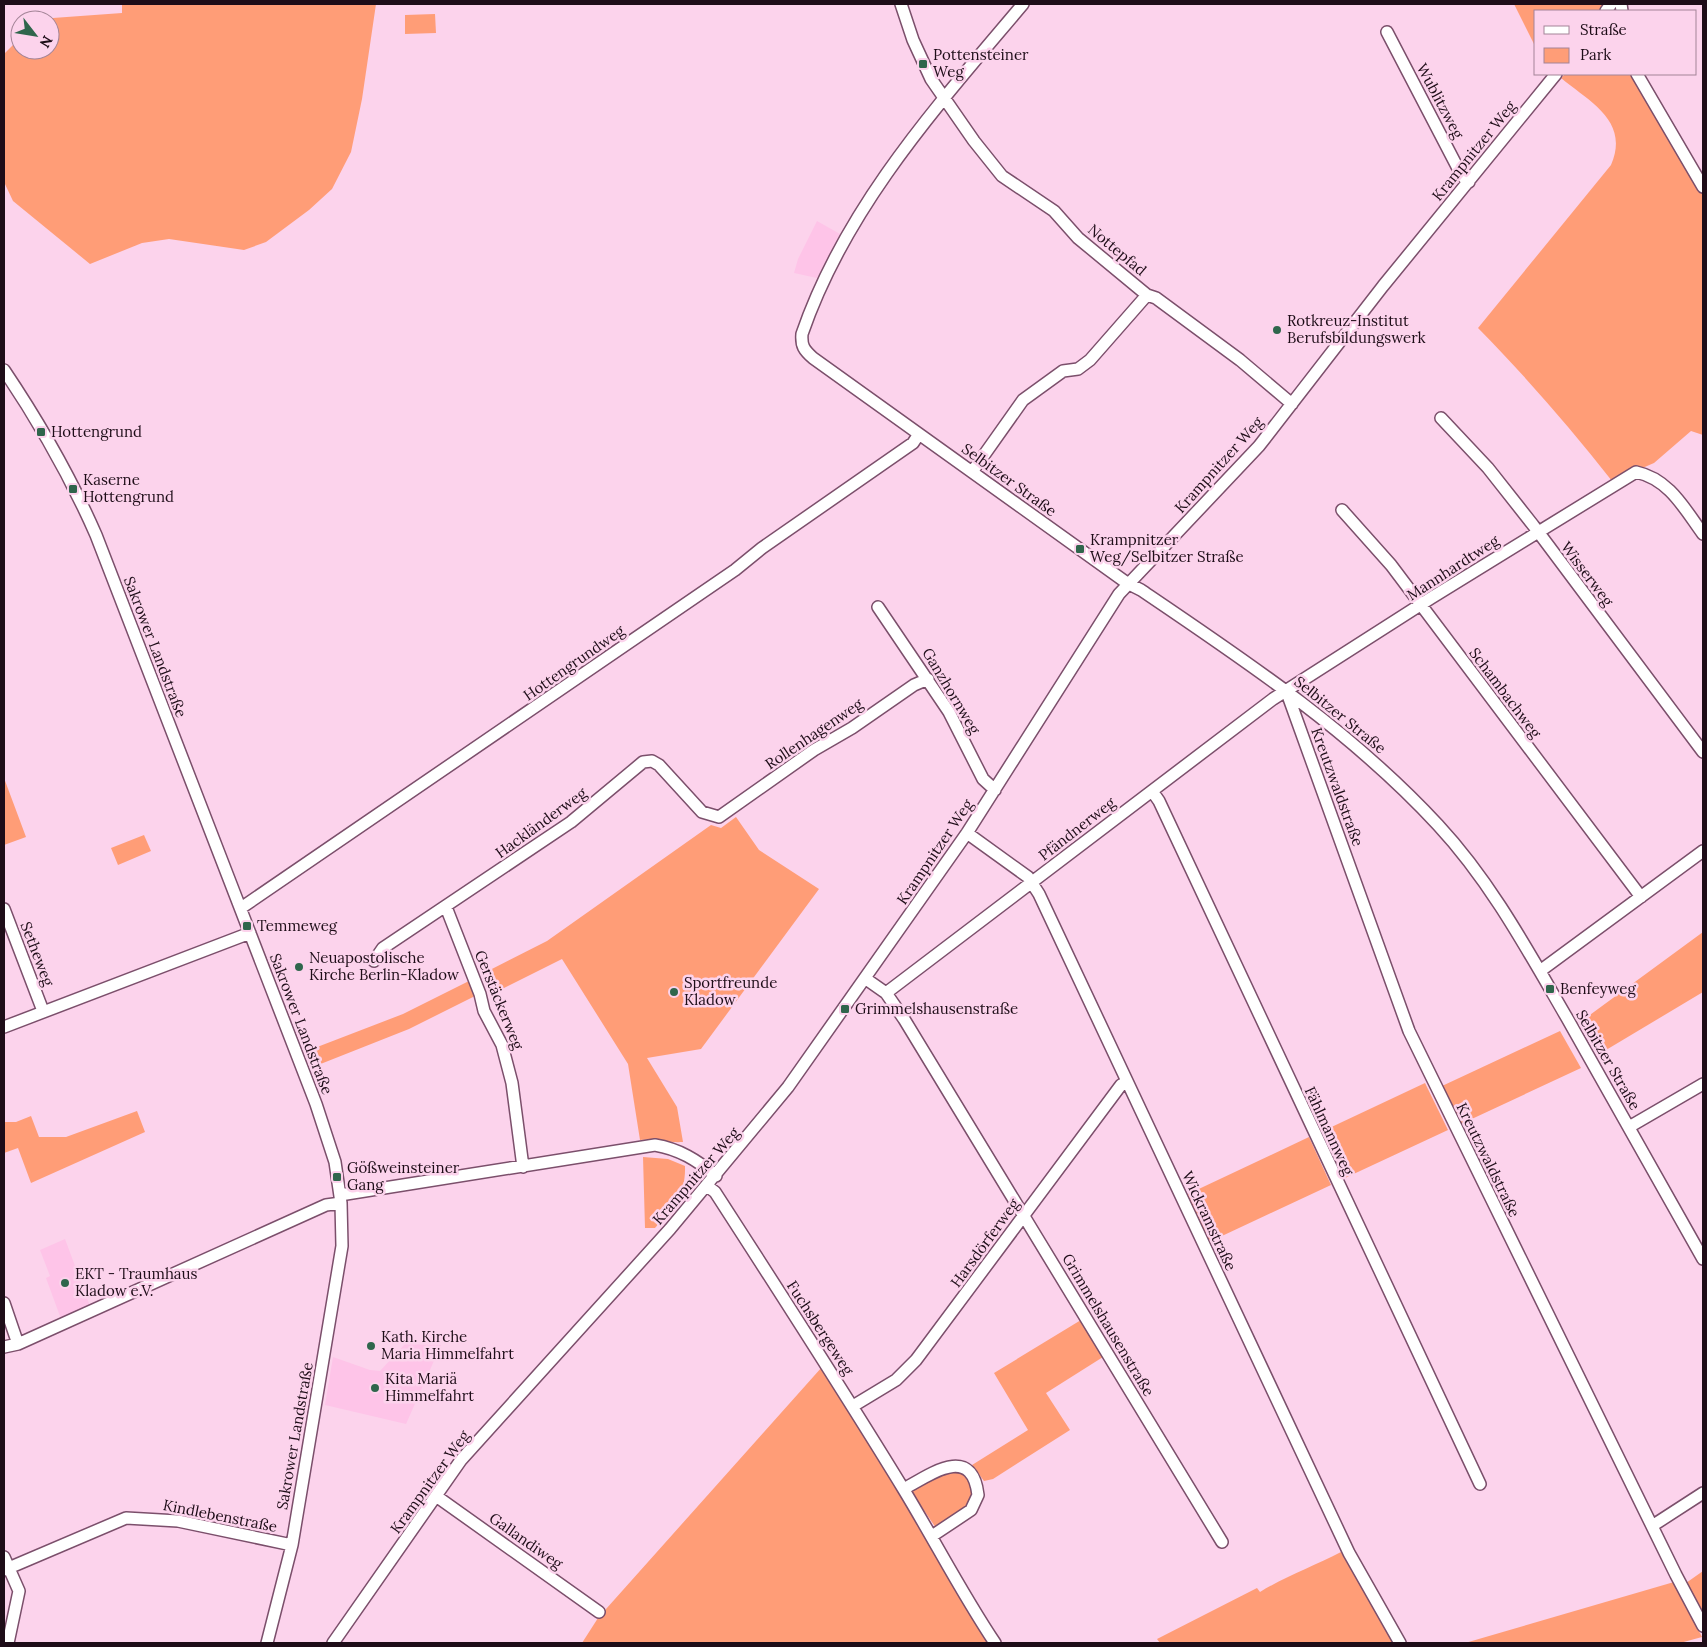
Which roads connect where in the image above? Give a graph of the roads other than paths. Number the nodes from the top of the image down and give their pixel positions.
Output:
1 (901, 4) edge
2 (1023, 4) edge
3 (1386, 32) dead end
4 (1555, 75) edge
5 (1638, 75) edge
6 (943, 98) junction
7 (1469, 182) junction
8 (1703, 187) edge
9 (1146, 295) junction
10 (4, 370) edge
11 (1292, 404) junction
12 (1442, 418) dead end
13 (919, 434) junction
14 (972, 472) junction
15 (1342, 510) dead end
16 (1538, 532) junction
17 (1703, 534) edge
18 (1127, 583) junction
19 (1422, 606) junction
20 (878, 607) dead end
21 (928, 679) junction
22 (1286, 690) junction
23 (1703, 752) edge
24 (995, 790) junction
25 (1152, 791) junction
26 (719, 816) joint
27 (967, 834) junction
28 (1703, 851) edge
29 (1032, 882) junction
30 (1641, 897) junction
31 (446, 907) junction
32 (240, 908) junction
33 (4, 909) edge
34 (248, 930) junction
35 (374, 961) dead end
36 (1540, 971) junction
37 (866, 979) junction
38 (886, 993) junction
39 (43, 1011) junction
40 (4, 1027) edge
41 (1127, 1082) junction
42 (1703, 1084) edge
43 (1629, 1127) junction
44 (523, 1167) junction
45 (716, 1176) junction
46 (707, 1186) junction
47 (340, 1199) junction
48 (1024, 1216) junction
49 (1703, 1260) edge
50 (4, 1303) edge
51 (18, 1344) junction
52 (4, 1347) edge
53 (853, 1406) junction
54 (1480, 1484) dead end
55 (904, 1489) junction
56 (1703, 1493) edge
57 (436, 1496) junction
58 (1652, 1526) junction
59 (932, 1536) junction
60 (1222, 1542) dead end
61 (292, 1545) junction
62 (4, 1557) edge
63 (6, 1569) edge
64 (599, 1612) dead end
65 (1703, 1626) edge
66 (8, 1643) edge
67 (267, 1643) edge
68 (333, 1643) edge
69 (996, 1643) edge
70 (1400, 1643) edge

1 - 6 street, Nottepfad
2 - 6 street
3 - 7 street, Wublitzweg
4 - 7 street, Krampnitzer Weg
5 - 8 street
6 - 9 street, Nottepfad
6 - 13 street, Selbitzer Straße
7 - 11 street, Krampnitzer Weg
9 - 11 street, Nottepfad
9 - 14 street
10 - 32 street, Sakrower Landstraße
11 - 18 street, Krampnitzer Weg
12 - 16 street, Wisserweg
13 - 14 street, Selbitzer Straße
13 - 32 street, Hottengrundweg
14 - 18 street, Selbitzer Straße
15 - 19 street, Schambachweg
16 - 17 street, Mannhardtweg
16 - 19 street, Mannhardtweg
16 - 23 street, Wisserweg
18 - 22 street, Selbitzer Straße
18 - 24 street, Krampnitzer Weg
19 - 22 street, Mannhardtweg
19 - 30 street, Schambachweg
20 - 21 street, Ganzhornweg
21 - 24 street, Ganzhornweg
21 - 26 street, Rollenhagenweg
22 - 25 street, Pfändnerweg
22 - 36 street, Selbitzer Straße
22 - 58 street, Kreutzwaldstraße
24 - 27 street, Krampnitzer Weg
25 - 29 street, Pfändnerweg
25 - 54 street, Fählmannweg
26 - 31 street, Hackländerweg
27 - 29 street, Wickramstraße
27 - 37 street, Krampnitzer Weg
28 - 30 street
29 - 38 street, Pfändnerweg
29 - 41 street, Wickramstraße
30 - 36 street
31 - 35 street, Hackländerweg
31 - 44 street, Gerstäckerweg
32 - 34 street, Sakrower Landstraße
33 - 39 street, Setheweg
34 - 39 street
34 - 47 street, Sakrower Landstraße
36 - 43 street, Selbitzer Straße
37 - 38 street, Grimmelshausenstraße
37 - 45 street, Krampnitzer Weg
38 - 48 street, Grimmelshausenstraße
39 - 40 street
41 - 48 street, Harsdörferweg
41 - 70 street, Wickramstraße
42 - 43 street
43 - 49 street, Selbitzer Straße
44 - 45 street
44 - 47 street
45 - 46 street, Krampnitzer Weg
46 - 53 street, Fuchsbergeweg
46 - 57 street, Krampnitzer Weg
47 - 51 street
47 - 61 street, Sakrower Landstraße
48 - 53 street, Harsdörferweg
48 - 60 street, Grimmelshausenstraße
50 - 51 street
51 - 52 street
53 - 55 street, Fuchsbergeweg
55 - 59 street, Fuchsbergeweg
55 - 59 street
56 - 58 street
57 - 64 street, Gallandiweg
57 - 68 street, Krampnitzer Weg
58 - 65 street, Kreutzwaldstraße
59 - 69 street, Fuchsbergeweg
61 - 63 street, Kindlebenstraße
61 - 67 street, Sakrower Landstraße
62 - 63 street
63 - 66 street

